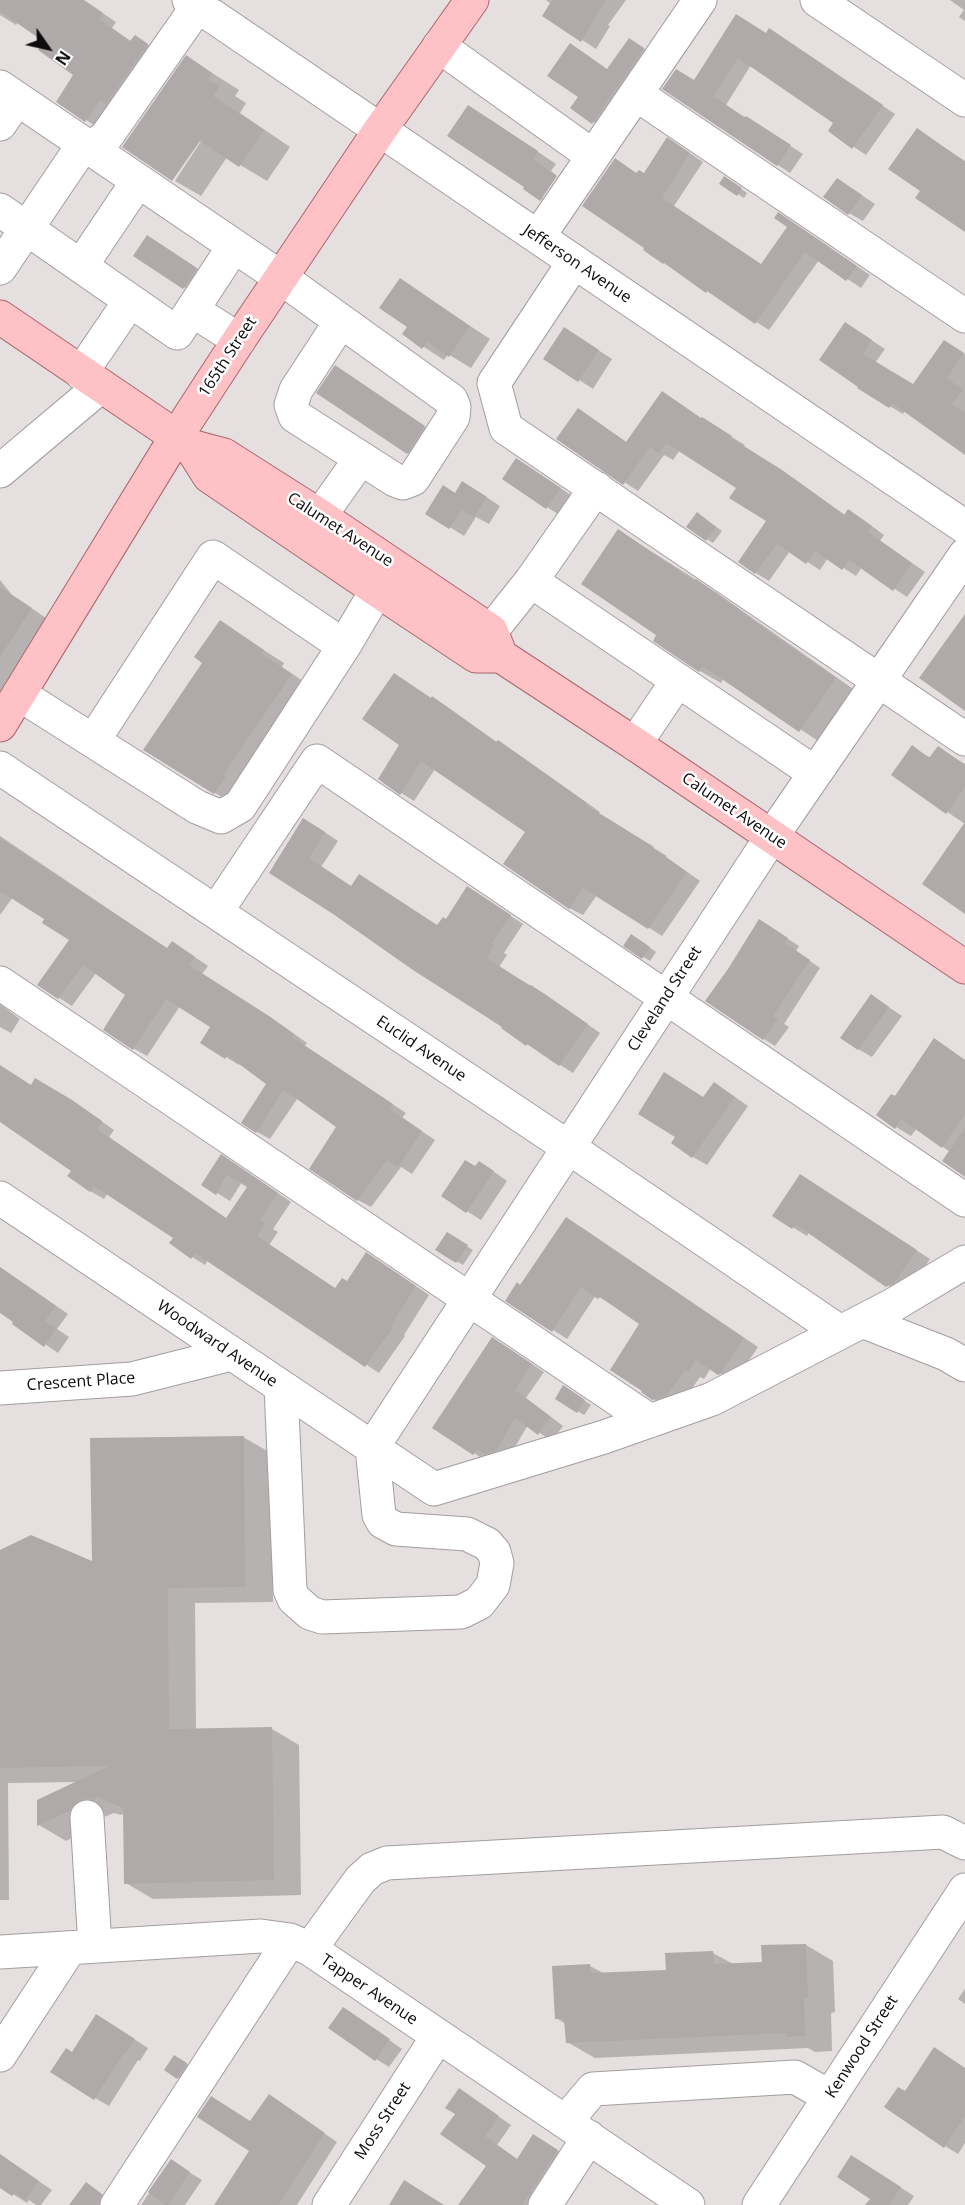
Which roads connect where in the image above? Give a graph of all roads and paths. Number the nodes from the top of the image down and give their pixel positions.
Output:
1 (472, 0) edge
2 (699, 0) edge
3 (817, 0) edge
4 (196, 2) edge
5 (439, 46) junction
6 (636, 94) junction
7 (965, 100) edge
8 (6, 103) edge
9 (380, 130) junction
10 (90, 148) junction
11 (593, 156) junction
12 (138, 181) junction
13 (0, 210) edge
14 (27, 228) junction
15 (538, 237) junction
16 (234, 246) junction
17 (574, 262) junction
18 (81, 266) junction
19 (0, 268) edge
20 (280, 277) junction
21 (130, 301) junction
22 (192, 310) junction
23 (965, 316) edge
24 (0, 317) edge
25 (341, 321) junction
26 (239, 340) junction
27 (91, 379) junction
28 (183, 442) junction
29 (361, 458) junction
30 (0, 471) edge
31 (596, 488) junction
32 (320, 516) junction
33 (965, 527) edge
34 (965, 555) edge
35 (531, 581) junction
36 (377, 590) junction
37 (496, 643) junction
38 (344, 646) junction
39 (678, 680) junction
40 (879, 680) junction
41 (19, 694) junction
42 (0, 724) edge
43 (965, 739) edge
44 (93, 741) junction
45 (635, 744) junction
46 (0, 768) edge
47 (815, 773) junction
48 (772, 836) junction
49 (216, 912) junction
50 (965, 967) edge
51 (0, 983) edge
52 (667, 997) junction
53 (568, 1147) junction
54 (0, 1198) edge
55 (965, 1200) edge
56 (965, 1262) edge
57 (470, 1299) junction
58 (851, 1326) junction
59 (231, 1354) junction
60 (965, 1365) edge
61 (281, 1387) junction
62 (0, 1388) edge
63 (650, 1421) junction
64 (372, 1448) junction
65 (87, 1817) dead end
66 (965, 1843) edge
67 (965, 1890) edge
68 (300, 1945) junction
69 (83, 1947) junction
70 (0, 1952) edge
71 (438, 2036) junction
72 (0, 2055) edge
73 (830, 2097) junction
74 (577, 2129) junction
75 (117, 2205) edge
76 (328, 2205) edge
77 (545, 2205) edge
78 (688, 2205) edge
79 (759, 2205) edge

1 - 5 main road, 165th Street
2 - 6 street
3 - 7 street
4 - 9 street, Jefferson Avenue
4 - 10 street
5 - 9 main road, 165th Street
5 - 11 street
6 - 11 street
6 - 23 street
8 - 10 street
9 - 15 street, Jefferson Avenue
9 - 20 main road, 165th Street
10 - 12 street
10 - 14 street
11 - 15 street
12 - 16 street
12 - 18 street
13 - 14 street
14 - 18 street
14 - 19 street
15 - 17 street, Jefferson Avenue
16 - 20 street
16 - 22 street
17 - 31 street
17 - 33 street, Jefferson Avenue
18 - 21 street
20 - 25 street
20 - 26 main road, 165th Street
21 - 22 street
21 - 27 street
22 - 26 street
24 - 27 main road, Calumet Avenue
25 - 29 street
25 - 29 street
26 - 28 main road, 165th Street
27 - 28 main road, Calumet Avenue
27 - 30 street
28 - 32 main road, Calumet Avenue
28 - 36 main road, Calumet Avenue
28 - 41 main road, 165th Street
29 - 32 street
31 - 35 street
31 - 40 street
32 - 37 main road, Calumet Avenue
34 - 40 street, Cleveland Street
35 - 37 street
35 - 39 street
36 - 37 main road, Calumet Avenue
36 - 38 street
37 - 45 main road, Calumet Avenue
38 - 44 street
38 - 44 street
39 - 45 street
39 - 47 street
40 - 43 street
40 - 47 street, Cleveland Street
41 - 42 main road, 165th Street
41 - 44 street
45 - 48 main road, Calumet Avenue
46 - 49 street, Euclid Avenue
47 - 48 street, Cleveland Street
48 - 50 main road, Calumet Avenue
48 - 52 street, Cleveland Street
49 - 52 street
49 - 53 street, Euclid Avenue
51 - 57 street
52 - 53 street, Cleveland Street
52 - 55 street
53 - 57 street, Cleveland Street
53 - 58 street, Euclid Avenue
54 - 59 street, Woodward Avenue
56 - 58 street
57 - 63 street
57 - 64 street, Cleveland Street
58 - 60 street, Euclid Avenue
58 - 63 street
59 - 61 street, Woodward Avenue
59 - 62 street, Crescent Place
61 - 64 street, Woodward Avenue
61 - 64 street
63 - 64 street, Woodward Avenue
65 - 69 street
66 - 68 street
67 - 73 street, Kenwood Street
68 - 69 street, Tapper Avenue
68 - 71 street, Tapper Avenue
68 - 75 street
69 - 70 street, Tapper Avenue
69 - 72 street
71 - 74 street, Tapper Avenue
71 - 76 street, Moss Street
73 - 74 street
73 - 79 street, Kenwood Street
74 - 77 street
74 - 78 street, Tapper Avenue

